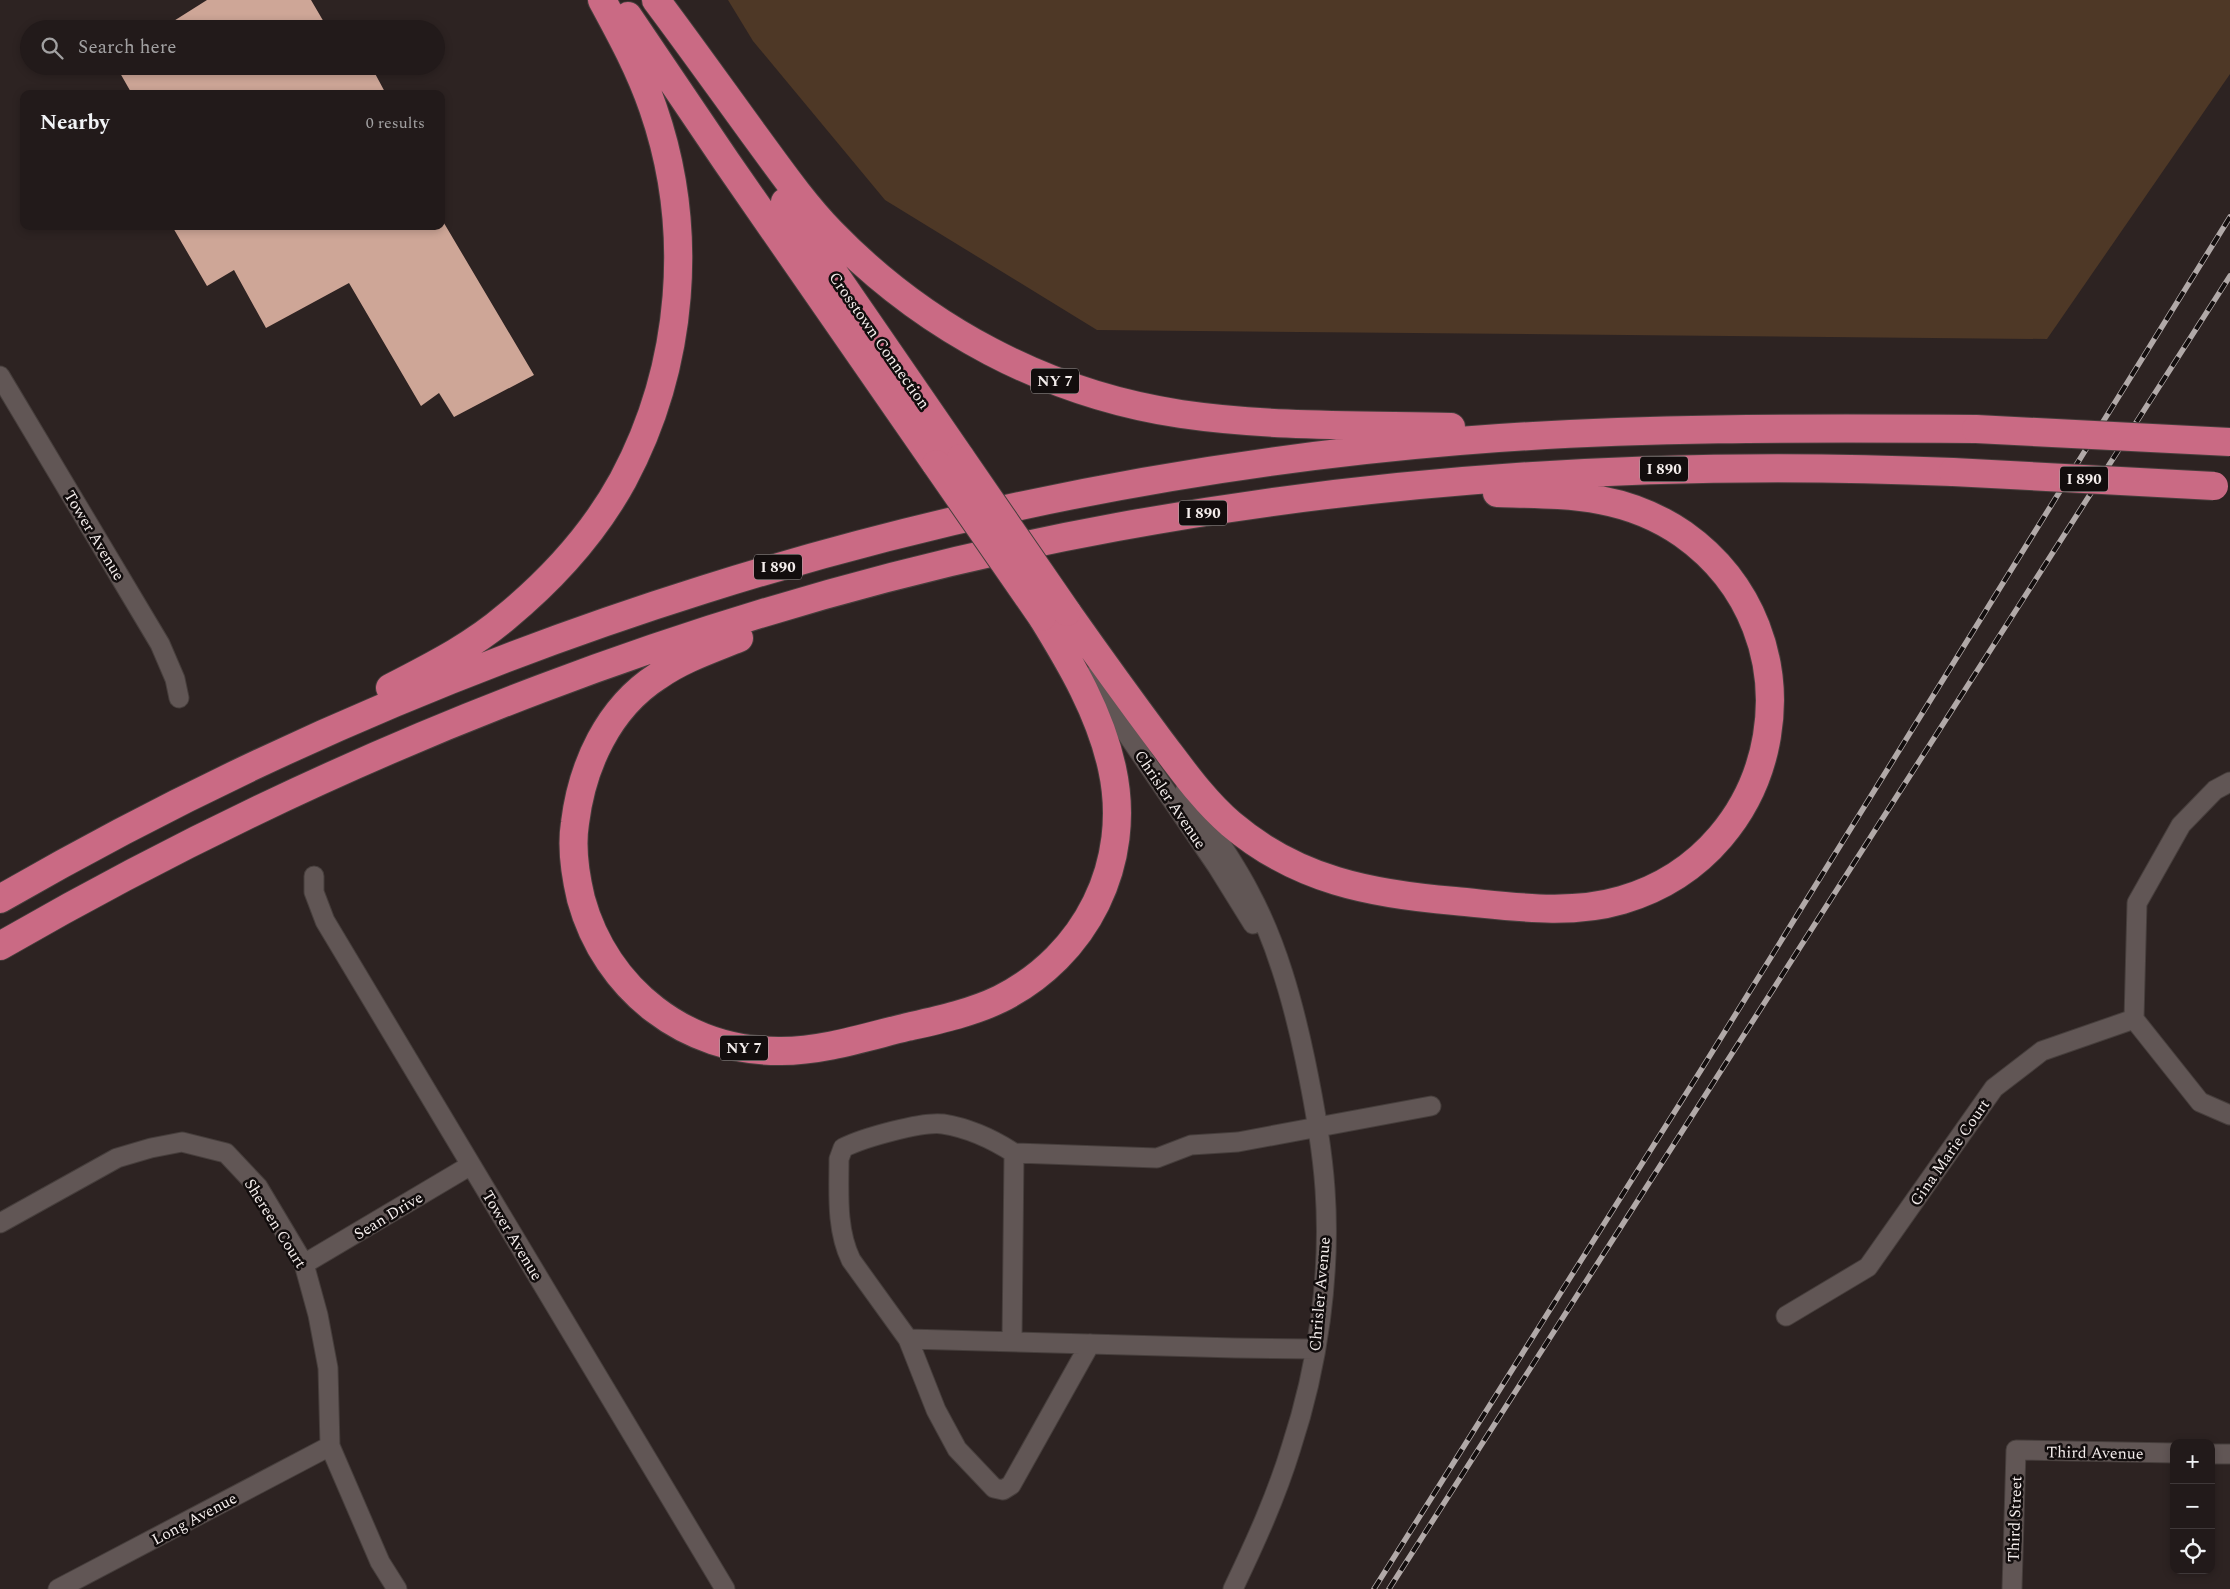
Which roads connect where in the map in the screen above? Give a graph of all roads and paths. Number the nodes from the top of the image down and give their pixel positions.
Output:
1 (602, 0) edge
2 (617, 0) edge
3 (655, 0) edge
4 (0, 376) edge
5 (1612, 431) junction
6 (2230, 442) edge
7 (949, 461) junction
8 (2222, 486) edge
9 (1376, 489) junction
10 (862, 585) junction
11 (1055, 614) junction
12 (1112, 676) junction
13 (179, 698) dead end
14 (2230, 782) edge
15 (198, 793) junction
16 (314, 876) dead end
17 (0, 899) edge
18 (0, 946) edge
19 (1287, 989) junction
20 (2134, 1018) junction
21 (1431, 1106) dead end
22 (2230, 1115) edge
23 (1318, 1129) junction
24 (1014, 1153) junction
25 (471, 1165) junction
26 (0, 1223) edge
27 (304, 1264) junction
28 (1786, 1316) dead end
29 (908, 1339) junction
30 (1012, 1341) junction
31 (1090, 1344) junction
32 (1315, 1349) junction
33 (330, 1446) junction
34 (2016, 1450) joint
35 (2170, 1453) edge
36 (2215, 1454) edge
37 (2230, 1454) edge
38 (58, 1589) edge
39 (397, 1589) edge
40 (725, 1589) edge
41 (1233, 1589) edge
42 (2012, 1589) edge

1 - 15 highway
2 - 7 highway, Crosstown Connection / NY 7
3 - 5 highway, NY 7
3 - 7 highway, Crosstown Connection
4 - 13 street, Tower Avenue
5 - 6 highway, I 890, bridge
5 - 15 highway, I 890
7 - 11 highway, Crosstown Connection / NY 7, bridge
8 - 9 highway, I 890, bridge
9 - 10 highway, I 890
9 - 12 highway, Crosstown Connection
10 - 11 highway, NY 7
10 - 18 highway, I 890
11 - 12 highway, Crosstown Connection
11 - 19 street, Chrisler Avenue
12 - 19 street, Chrisler Avenue
14 - 20 street
15 - 17 highway, I 890
16 - 25 street, Tower Avenue
19 - 23 street, Chrisler Avenue
20 - 22 street
20 - 28 street, Gina Marie Court
21 - 23 street
23 - 24 street
23 - 32 street, Chrisler Avenue
24 - 29 street
24 - 30 street
25 - 27 street, Sean Drive
25 - 40 street, Tower Avenue
26 - 27 street, Shereen Court
27 - 33 street, Shereen Court
29 - 30 street
29 - 31 street
30 - 31 street
31 - 32 street
32 - 41 street, Chrisler Avenue
33 - 38 street, Long Avenue
33 - 39 street, Shereen Court
34 - 35 street, Third Avenue
34 - 42 street, Third Street
36 - 37 street

